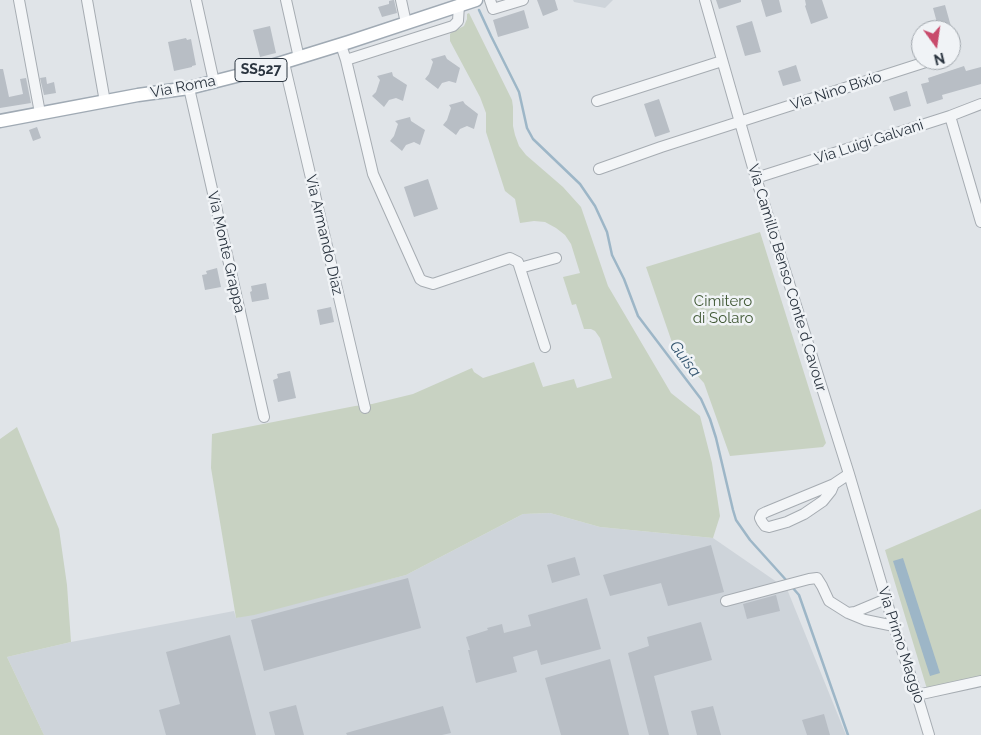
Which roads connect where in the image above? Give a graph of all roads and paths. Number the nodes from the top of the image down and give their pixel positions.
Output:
1 (19, 0) edge
2 (87, 0) edge
3 (196, 0) edge
4 (286, 0) edge
5 (401, 0) edge
6 (476, 0) edge
7 (490, 0) edge
8 (523, 0) edge
9 (704, 0) edge
10 (459, 5) junction
11 (406, 23) junction
12 (341, 45) junction
13 (299, 58) junction
14 (346, 60) junction
15 (722, 61) junction
16 (284, 63) junction
17 (911, 67) edge
18 (214, 82) junction
19 (189, 88) junction
20 (105, 102) junction
21 (597, 102) dead end
22 (981, 104) edge
23 (40, 113) junction
24 (950, 116) junction
25 (0, 120) edge
26 (740, 123) junction
27 (599, 168) dead end
28 (756, 178) junction
29 (981, 222) edge
30 (556, 258) dead end
31 (520, 268) junction
32 (545, 347) dead end
33 (365, 408) dead end
34 (264, 418) dead end
35 (849, 474) junction
36 (834, 484) junction
37 (873, 554) joint
38 (886, 600) junction
39 (726, 601) dead end
40 (848, 613) junction
41 (894, 626) junction
42 (981, 681) edge
43 (917, 695) junction
44 (929, 735) edge

1 - 23 street
2 - 20 street
3 - 18 street
4 - 13 street
5 - 11 street
6 - 10 main road, Via Roma / SS527
7 - 8 street
9 - 15 street, Via Camillo Benso Conte d Cavour
10 - 11 main road, Via Roma / SS527
10 - 14 street
11 - 12 main road, Via Roma / SS527
12 - 13 main road, Via Roma / SS527
12 - 14 street
13 - 16 main road, Via Roma / SS527
14 - 31 street
15 - 21 street
15 - 26 street, Via Camillo Benso Conte d Cavour
16 - 18 main road, Via Roma / SS527
16 - 33 street, Via Armando Diaz
17 - 26 street, Via Nino Bixio
18 - 19 main road, Via Roma / SS527
19 - 20 main road, Via Roma / SS527
19 - 34 street, Via Monte Grappa
20 - 23 main road, Via Roma / SS527
22 - 24 street, Via Luigi Galvani
23 - 25 main road, Via Roma / SS527
24 - 28 street, Via Luigi Galvani
24 - 29 street
26 - 27 street, Via Nino Bixio
26 - 28 street, Via Camillo Benso Conte d Cavour
28 - 35 street, Via Camillo Benso Conte d Cavour
30 - 31 street
31 - 32 street
35 - 36 street
35 - 37 street, Via Camillo Benso Conte d Cavour
36 - 36 street
37 - 38 street, Via Primo Maggio
38 - 40 street
38 - 41 street, Via Primo Maggio
39 - 40 street
40 - 41 street
41 - 43 street, Via Primo Maggio
42 - 43 street
43 - 44 street, Via Primo Maggio

